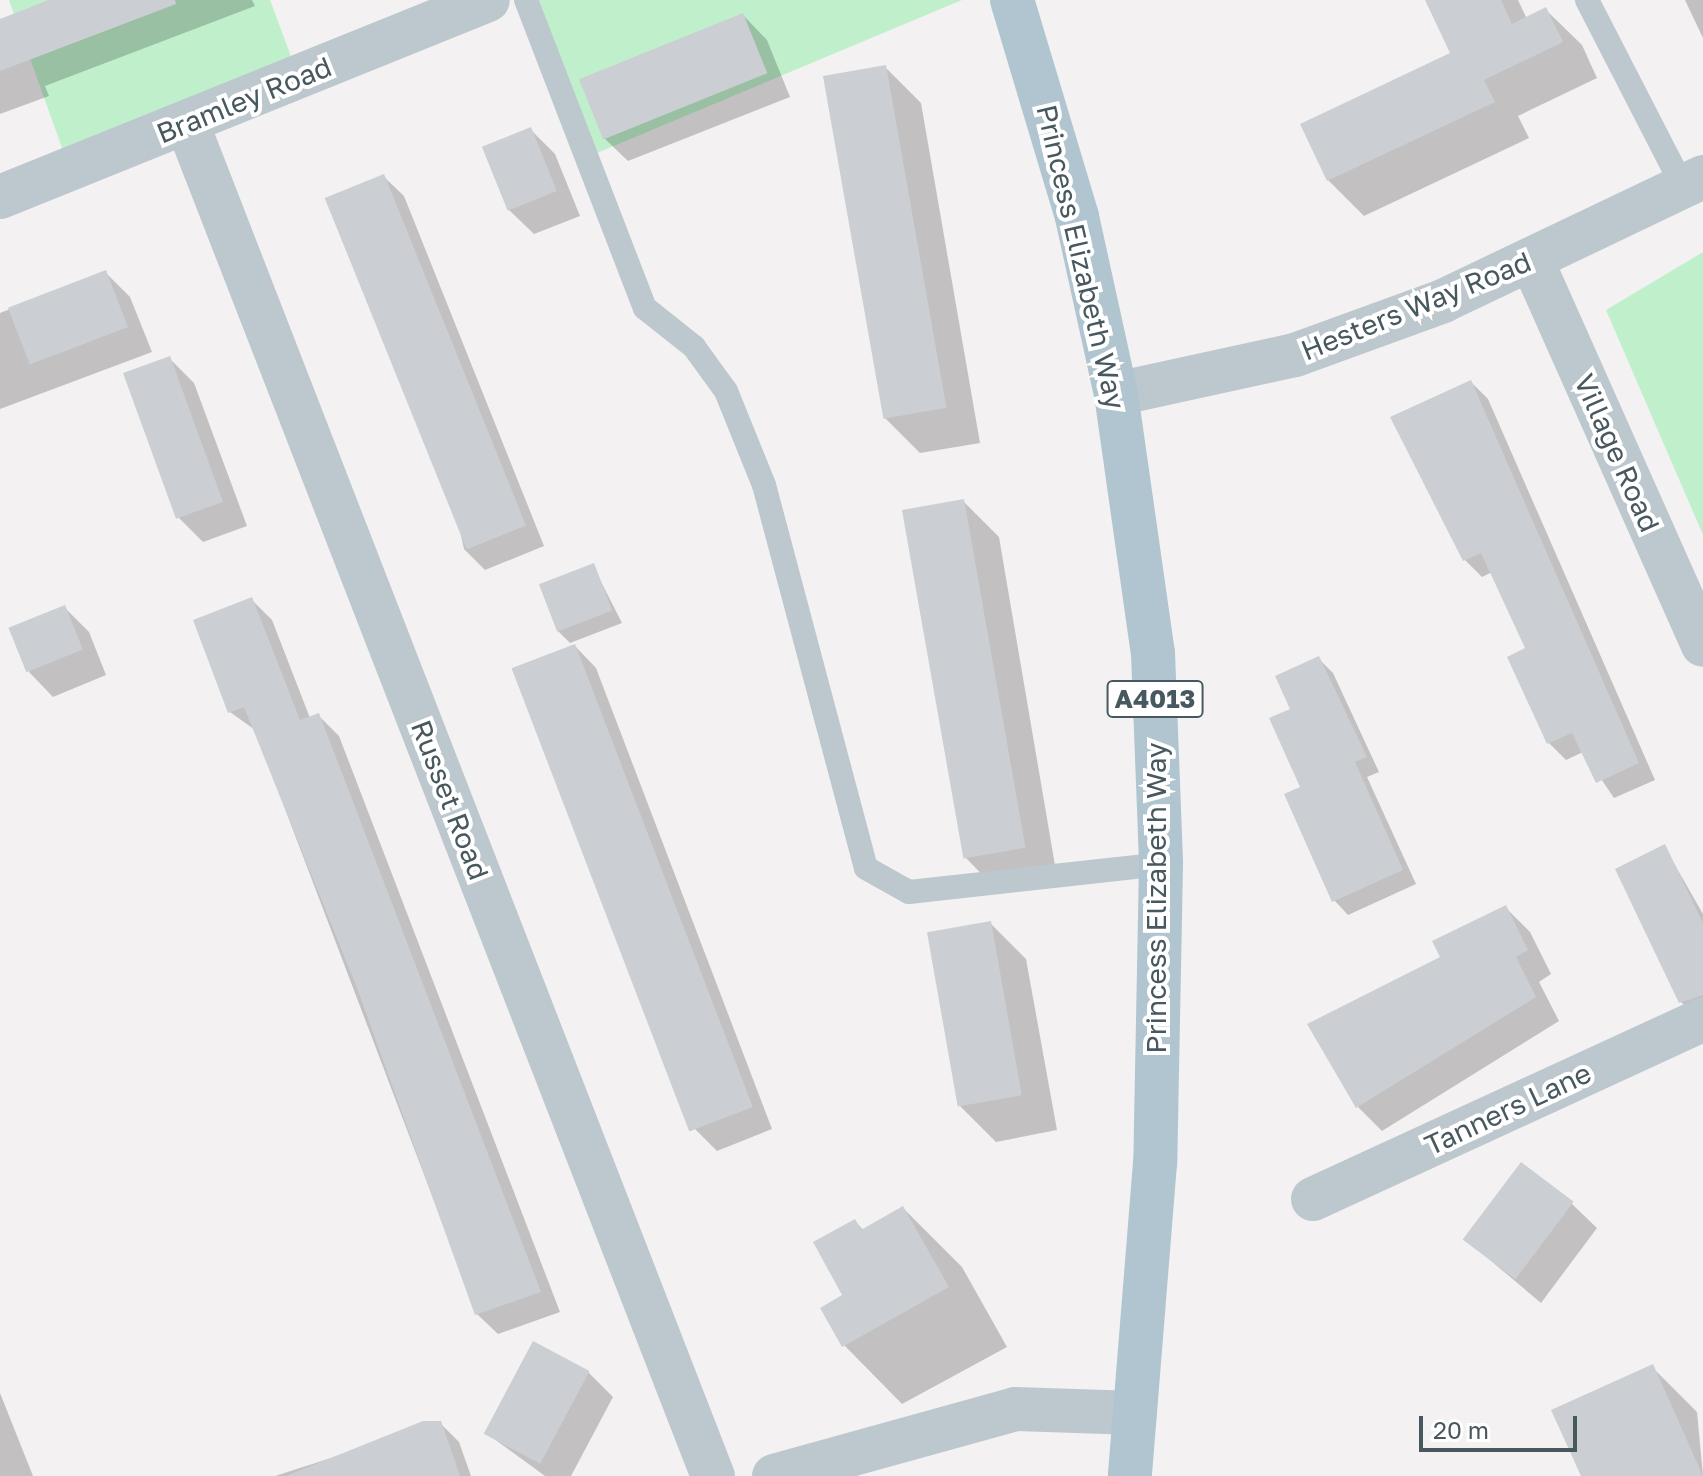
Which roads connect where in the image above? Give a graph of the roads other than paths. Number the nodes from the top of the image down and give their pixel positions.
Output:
1 (488, 0) edge
2 (526, 0) edge
3 (1012, 0) edge
4 (1587, 0) edge
5 (187, 123) junction
6 (1693, 182) edge
7 (0, 197) edge
8 (1532, 261) junction
9 (1116, 394) junction
10 (1703, 645) edge
11 (1161, 864) junction
12 (1703, 1020) edge
13 (1313, 1199) dead end
14 (1135, 1413) junction
15 (713, 1476) edge
16 (774, 1476) edge
17 (1130, 1476) edge

1 - 5 street, Bramley Road
2 - 11 lane
3 - 9 main road, Princess Elizabeth Way / A4013
4 - 6 lane
5 - 7 street, Bramley Road
5 - 15 street, Russet Road
6 - 8 street, Hesters Way Road
8 - 9 street, Hesters Way Road
8 - 10 street, Village Road
9 - 11 main road, Princess Elizabeth Way / A4013
11 - 14 main road, Princess Elizabeth Way / A4013
12 - 13 street, Tanners Lane
14 - 16 street
14 - 17 main road, Princess Elizabeth Way / A4013

